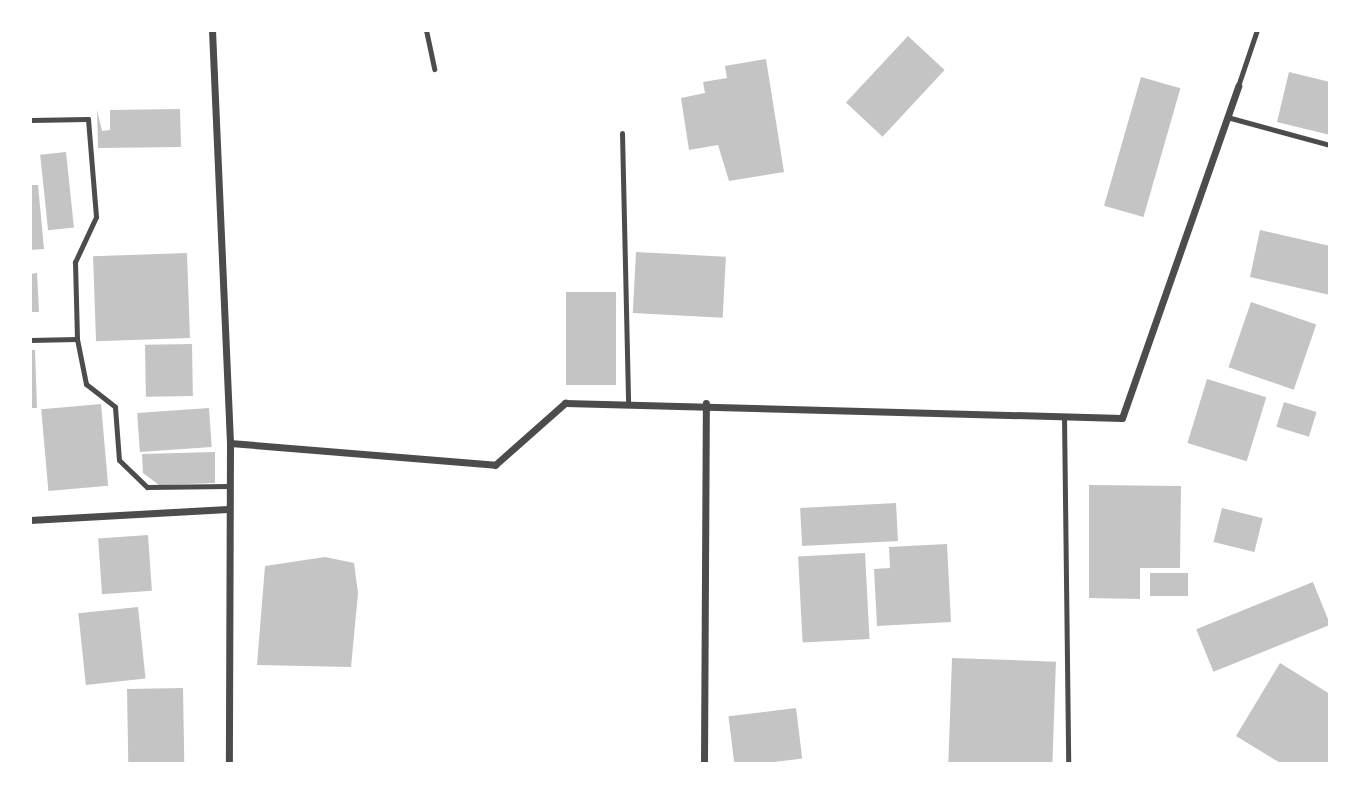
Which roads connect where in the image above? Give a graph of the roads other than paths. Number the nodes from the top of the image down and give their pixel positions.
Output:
1 (212, 30) edge
2 (426, 30) edge
3 (1257, 30) edge
4 (434, 69) dead end
5 (1238, 86) joint
6 (1227, 117) junction
7 (30, 120) edge
8 (622, 133) dead end
9 (1330, 145) edge
10 (77, 339) junction
11 (30, 340) edge
12 (628, 403) junction
13 (706, 403) junction
14 (1064, 416) junction
15 (230, 443) junction
16 (229, 486) junction
17 (228, 509) junction
18 (30, 520) edge
19 (229, 764) edge
20 (704, 764) edge
21 (1068, 764) edge

1 - 15 street
2 - 4 lane
3 - 5 lane
5 - 6 street
6 - 9 lane
6 - 14 street
7 - 10 lane
8 - 12 lane
10 - 11 lane
10 - 16 lane
12 - 13 street
12 - 15 street
13 - 14 street
13 - 20 street
14 - 21 lane
15 - 16 street
16 - 17 street
17 - 18 street
17 - 19 street

